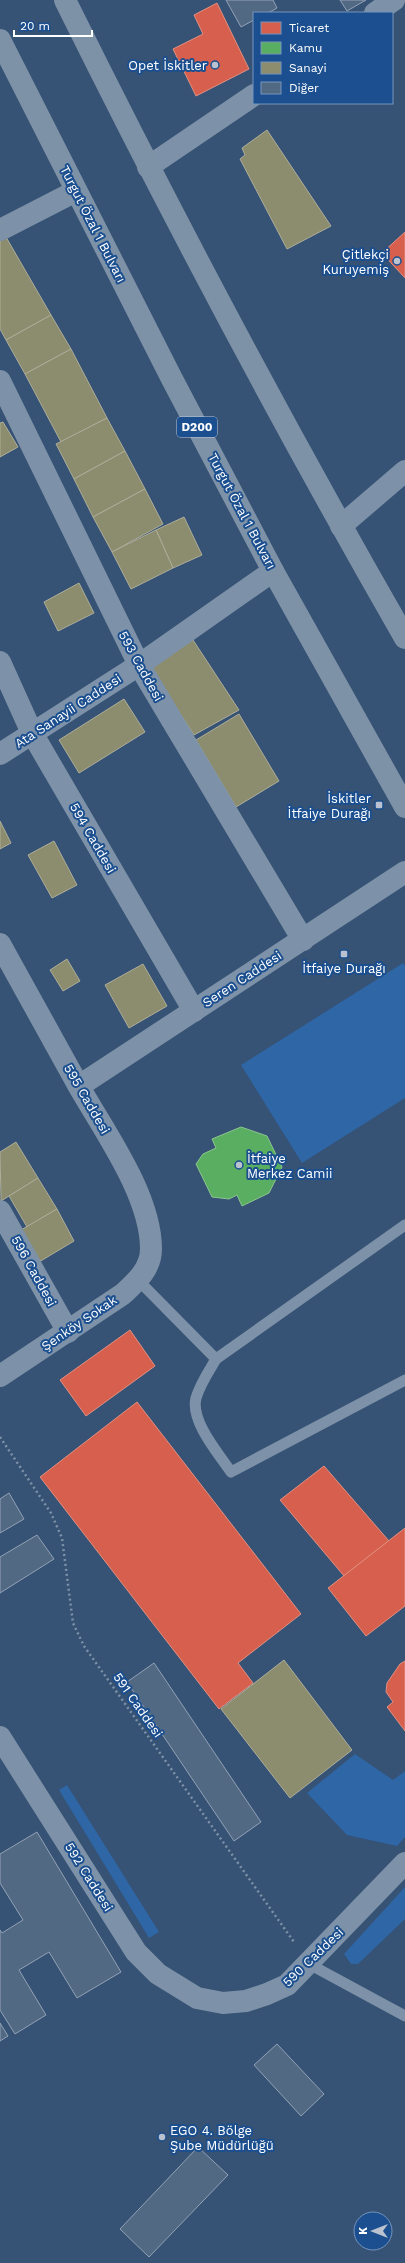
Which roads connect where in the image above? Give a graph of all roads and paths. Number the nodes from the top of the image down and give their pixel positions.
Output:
1 (65, 0) edge
2 (394, 0) edge
3 (376, 12) edge
4 (0, 40) edge
5 (253, 96) edge
6 (148, 167) junction
7 (76, 191) junction
8 (0, 230) edge
9 (0, 381) edge
10 (405, 471) edge
11 (340, 526) junction
12 (273, 571) junction
13 (405, 638) edge
14 (0, 662) edge
15 (139, 665) junction
16 (32, 733) junction
17 (0, 754) edge
18 (405, 807) edge
19 (405, 872) edge
20 (303, 940) junction
21 (0, 944) edge
22 (194, 1011) junction
23 (79, 1086) junction
24 (0, 1211) edge
25 (405, 1225) edge
26 (150, 1261) joint
27 (138, 1280) junction
28 (68, 1332) junction
29 (216, 1359) junction
30 (0, 1376) edge
31 (405, 1380) edge
32 (0, 1437) edge
33 (0, 1737) edge
34 (405, 1863) edge
35 (309, 1964) junction
36 (197, 1998) joint
37 (405, 2016) edge

1 - 6 highway
2 - 3 street
4 - 7 highway, Turgut Özal 1 Bulvarı / D200
5 - 6 street
6 - 11 highway
7 - 8 street
7 - 12 highway, Turgut Özal 1 Bulvarı / D200
9 - 15 street, 593 Caddesi
10 - 11 street
11 - 13 highway
12 - 15 street, Ata Sanayii Caddesi
12 - 18 highway, Turgut Özal 1 Bulvarı / D200
14 - 16 street, 594 Caddesi
15 - 16 street, Ata Sanayii Caddesi
15 - 20 street, 593 Caddesi
16 - 17 street, Ata Sanayii Caddesi
16 - 22 street, 594 Caddesi
19 - 20 street, Seren Caddesi
20 - 22 street, Seren Caddesi
21 - 23 street, 595 Caddesi
22 - 23 street, Seren Caddesi
23 - 26 street, 595 Caddesi
24 - 28 street, 596 Caddesi
25 - 29 lane
26 - 27 street, Şenköy Sokak
27 - 28 street, Şenköy Sokak
27 - 29 lane
28 - 30 street, Şenköy Sokak
29 - 31 lane
32 - 35 path, 591 Caddesi
33 - 36 street, 592 Caddesi
34 - 35 street, 590 Caddesi
35 - 36 street, 590 Caddesi
35 - 37 lane

